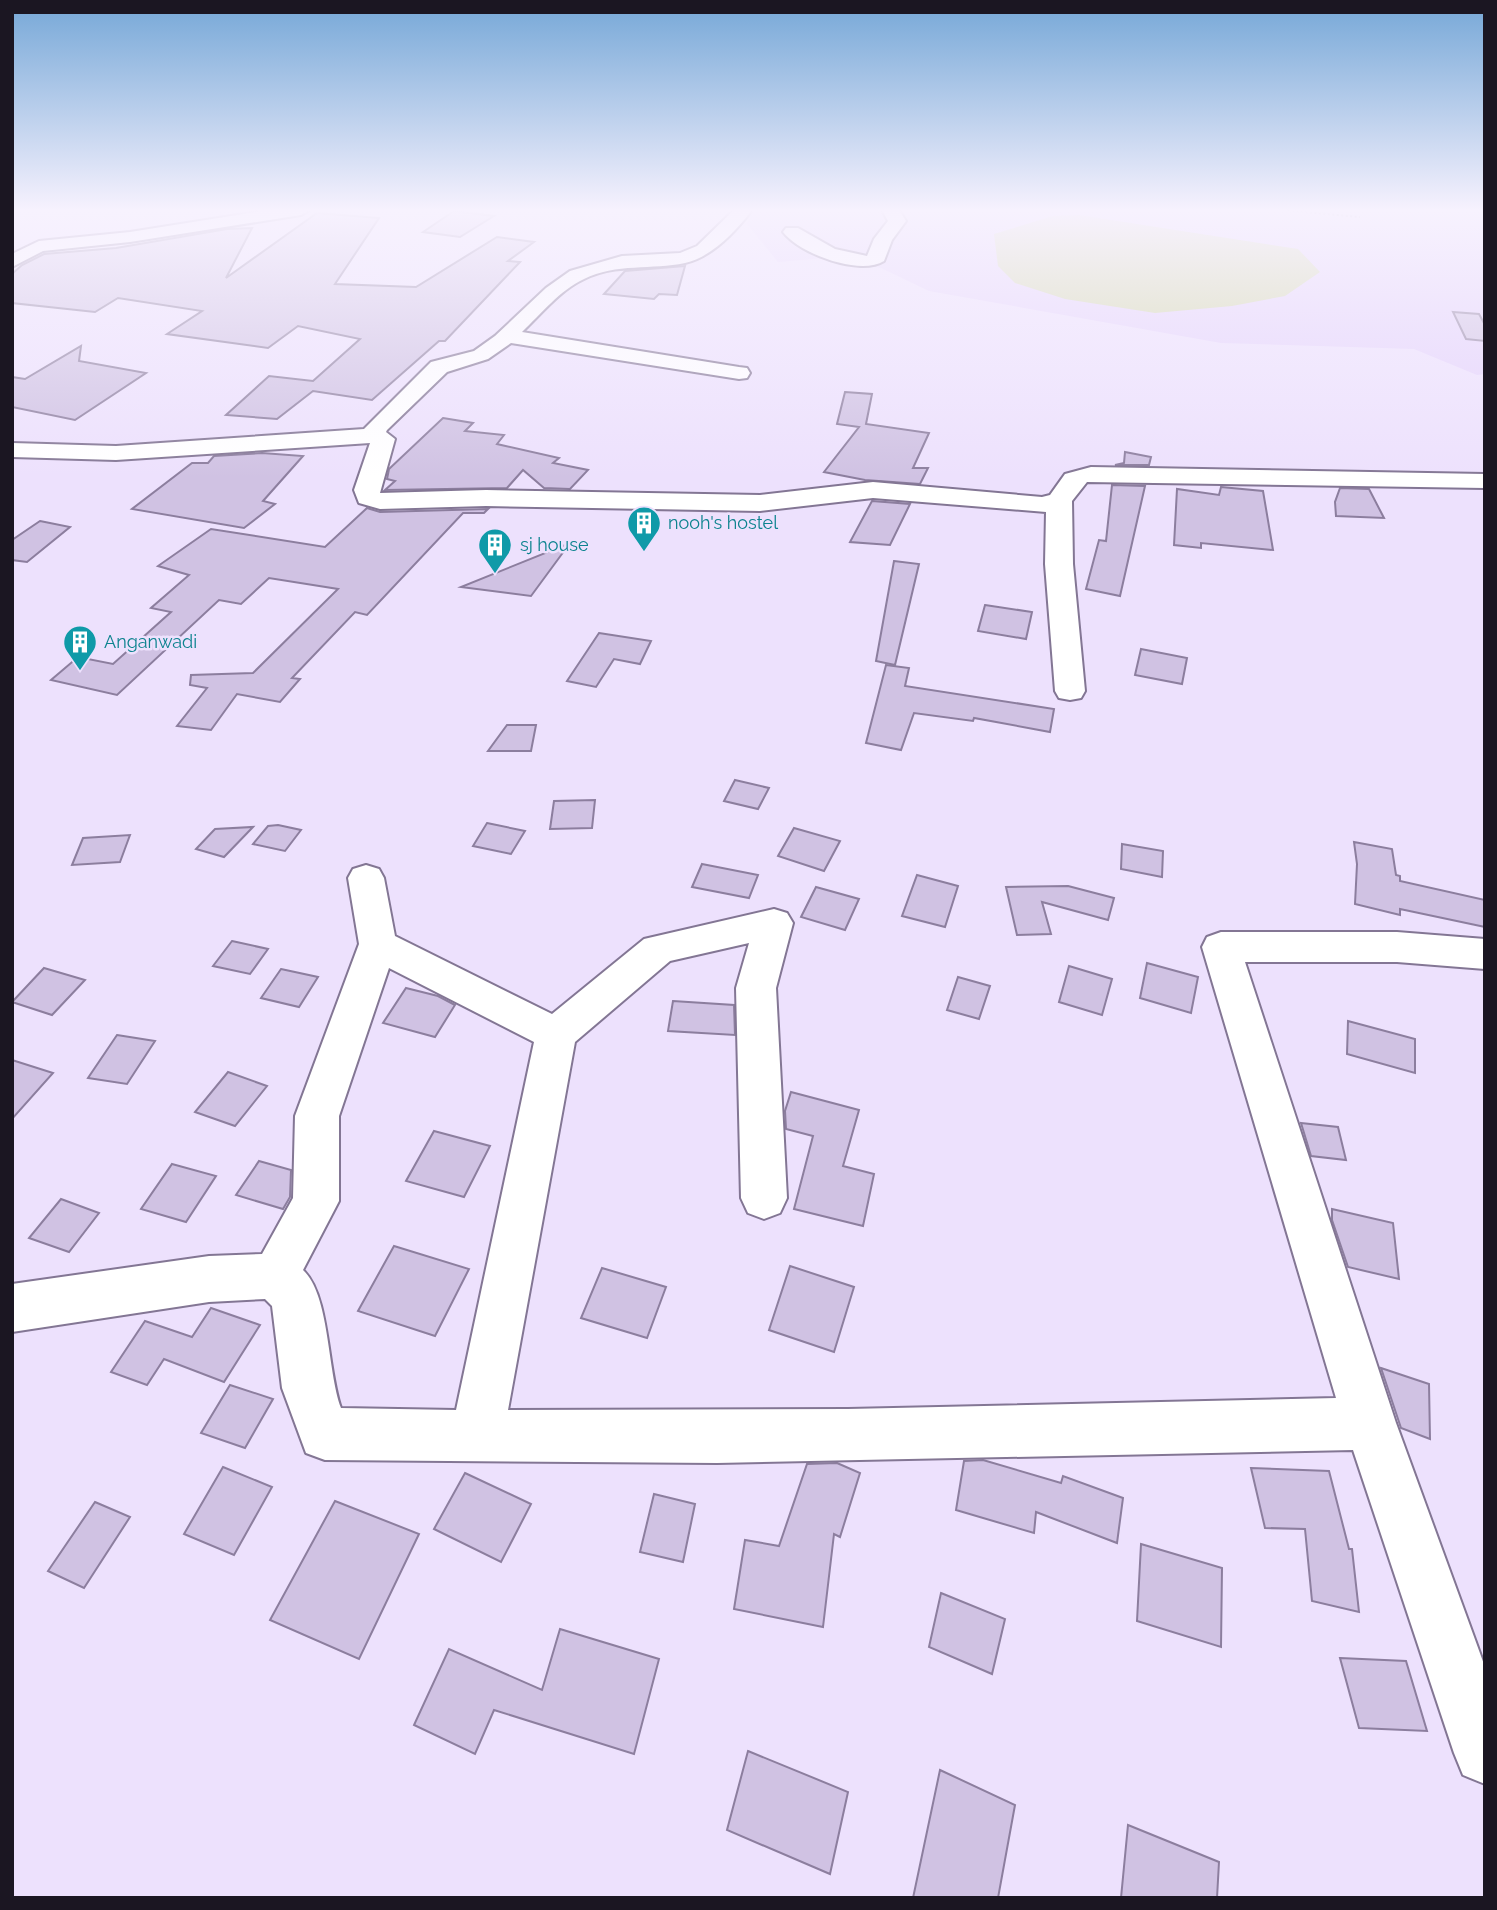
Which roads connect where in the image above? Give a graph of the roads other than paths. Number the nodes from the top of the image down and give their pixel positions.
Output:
1 (546, 299) edge
2 (507, 336) junction
3 (739, 373) dead end
4 (372, 436) junction
5 (12, 450) edge
6 (1485, 481) edge
7 (1059, 500) junction
8 (1070, 691) dead end
9 (366, 878) dead end
10 (379, 944) junction
11 (1485, 954) edge
12 (556, 1034) junction
13 (764, 1198) dead end
14 (275, 1276) junction
15 (12, 1308) edge
16 (1370, 1423) junction
17 (477, 1437) junction
18 (1485, 1753) edge

1 - 2 street
2 - 3 street
2 - 4 street
4 - 5 street
4 - 7 street
6 - 7 street
7 - 8 street
9 - 10 street
10 - 12 street
10 - 14 street
11 - 16 street
12 - 13 street
12 - 17 street
14 - 15 street
14 - 17 street
16 - 17 street
16 - 18 street

